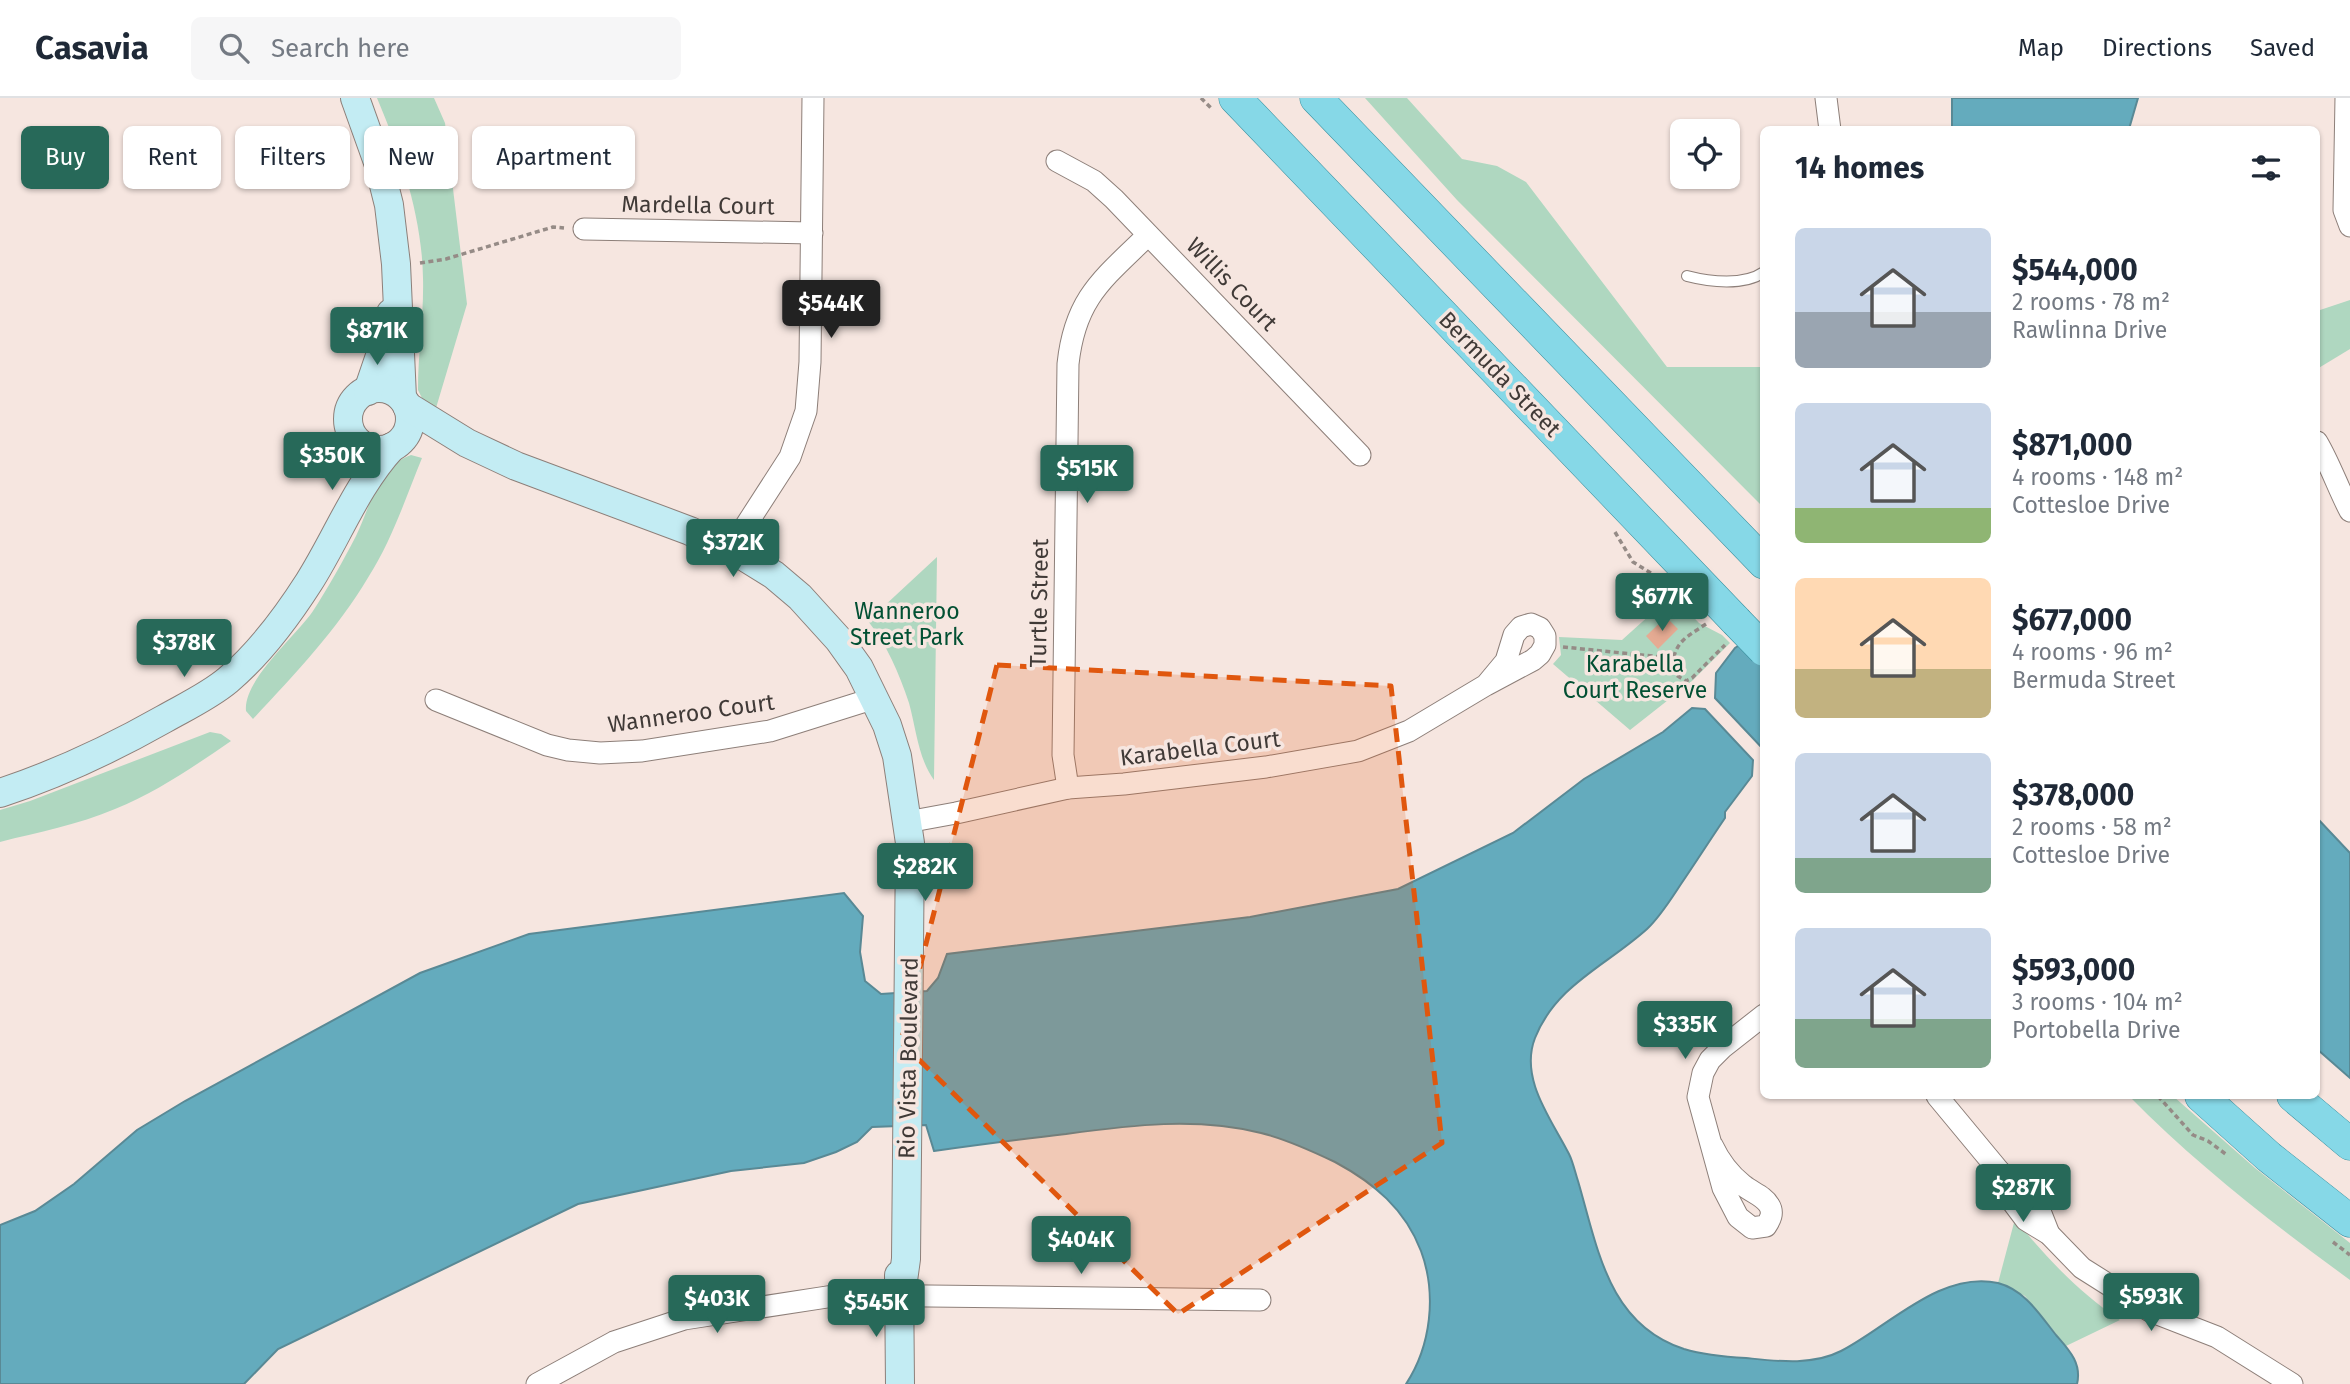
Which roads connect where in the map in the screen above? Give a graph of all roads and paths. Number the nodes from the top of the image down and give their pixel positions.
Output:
1 (355, 98) edge
2 (813, 98) edge
3 (1235, 98) edge
4 (1316, 98) edge
5 (1826, 98) edge
6 (2346, 98) edge
7 (1830, 126) edge
8 (1057, 161) dead end
9 (2350, 226) edge
10 (584, 229) joint
11 (812, 233) junction
12 (1148, 235) junction
13 (418, 264) dead end
14 (1760, 274) edge
15 (1687, 276) dead end
16 (397, 289) junction
17 (368, 391) junction
18 (405, 402) junction
19 (355, 439) junction
20 (467, 443) junction
21 (396, 445) junction
22 (2320, 447) edge
23 (1360, 455) dead end
24 (2350, 511) edge
25 (340, 528) junction
26 (730, 550) junction
27 (1760, 559) edge
28 (1726, 630) junction
29 (1545, 645) junction
30 (1760, 648) edge
31 (1672, 657) junction
32 (1486, 685) junction
33 (875, 698) junction
34 (436, 700) dead end
35 (1068, 788) junction
36 (0, 793) edge
37 (906, 822) junction
38 (1760, 1018) edge
39 (1939, 1099) edge
40 (2204, 1099) edge
41 (2297, 1099) edge
42 (2350, 1143) edge
43 (1712, 1145) dead end
44 (2350, 1221) edge
45 (901, 1295) junction
46 (1260, 1300) dead end
47 (2289, 1383) edge
48 (537, 1384) edge
49 (900, 1384) edge

1 - 16 street
2 - 11 street
3 - 28 main road, Bermuda Street
4 - 27 main road
5 - 7 street
6 - 9 street
8 - 12 street, Willis Court
10 - 11 street, Mardella Court
10 - 13 path
11 - 26 street
12 - 23 street, Willis Court
12 - 35 street, Turtle Street
14 - 15 lane
16 - 17 street
16 - 18 street
17 - 18 street
17 - 19 street
18 - 20 street, Rio Vista Boulevard
18 - 21 street
19 - 21 street
19 - 25 street
20 - 21 street, Rio Vista Boulevard
20 - 26 street, Rio Vista Boulevard
21 - 25 street
22 - 24 street
25 - 36 street
26 - 33 street, Rio Vista Boulevard
28 - 30 main road, Bermuda Street, bridge
28 - 31 path
28 - 31 path
29 - 31 path
29 - 32 street, Karabella Court
29 - 32 street, Karabella Court
32 - 35 street, Karabella Court
33 - 34 street, Wanneroo Court
33 - 37 street, Rio Vista Boulevard
35 - 37 street, Karabella Court
37 - 45 street, Rio Vista Boulevard
38 - 43 street
39 - 47 street
40 - 44 main road
41 - 42 main road
45 - 46 street
45 - 48 street
45 - 49 street, Rio Vista Boulevard

